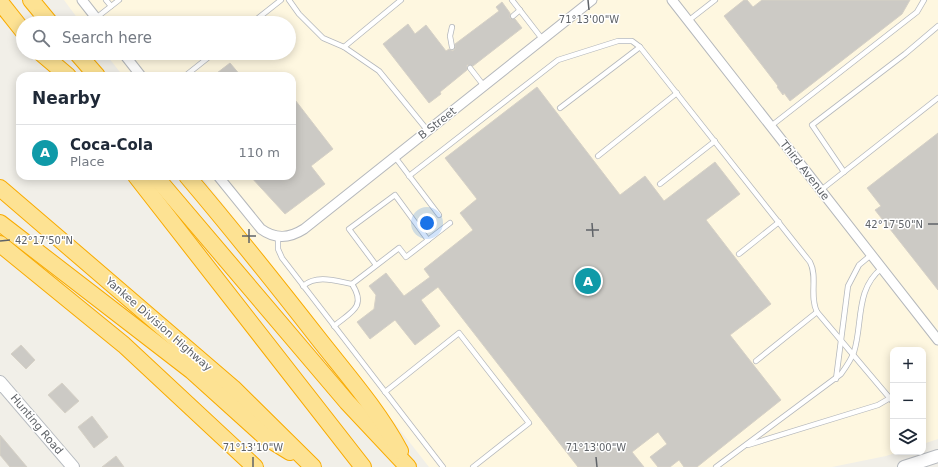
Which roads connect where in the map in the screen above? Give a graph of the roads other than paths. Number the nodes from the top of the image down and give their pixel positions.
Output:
1 (31, 0) edge
2 (82, 0) edge
3 (106, 0) edge
4 (119, 0) edge
5 (281, 0) edge
6 (289, 0) edge
7 (401, 0) edge
8 (512, 0) edge
9 (592, 0) edge
10 (672, 0) edge
11 (715, 0) edge
12 (924, 0) edge
13 (0, 2) edge
14 (111, 6) junction
15 (520, 10) junction
16 (44, 16) edge
17 (94, 16) edge
18 (102, 16) edge
19 (261, 16) edge
20 (513, 16) dead end
21 (688, 20) junction
22 (16, 22) edge
23 (938, 26) edge
24 (452, 27) dead end
25 (543, 40) junction
26 (344, 47) junction
27 (452, 47) dead end
28 (640, 47) junction
29 (46, 60) edge
30 (49, 60) edge
31 (83, 60) edge
32 (128, 60) edge
33 (205, 60) edge
34 (470, 68) dead end
35 (55, 72) edge
36 (63, 72) edge
37 (94, 72) edge
38 (138, 72) edge
39 (190, 72) edge
40 (484, 86) junction
41 (677, 93) junction
42 (938, 98) edge
43 (560, 108) dead end
44 (770, 126) junction
45 (428, 131) junction
46 (715, 141) junction
47 (598, 156) dead end
48 (395, 157) junction
49 (844, 172) junction
50 (409, 176) junction
51 (139, 180) edge
52 (158, 180) edge
53 (190, 180) edge
54 (221, 180) edge
55 (660, 184) dead end
56 (0, 188) edge
57 (821, 190) junction
58 (439, 215) dead end
59 (779, 222) junction
60 (0, 223) edge
61 (450, 223) dead end
62 (278, 237) junction
63 (428, 240) junction
64 (0, 244) edge
65 (740, 254) dead end
66 (871, 254) junction
67 (376, 265) junction
68 (882, 268) junction
69 (352, 284) junction
70 (303, 286) junction
71 (817, 312) junction
72 (334, 326) junction
73 (841, 339) junction
74 (938, 340) edge
75 (853, 354) junction
76 (756, 361) dead end
77 (836, 379) junction
78 (0, 382) edge
79 (385, 392) junction
80 (890, 398) edge
81 (890, 401) edge
82 (744, 446) junction
83 (938, 456) edge
84 (312, 466) edge
85 (73, 467) edge
86 (255, 467) edge
87 (363, 467) edge
88 (408, 467) edge
89 (443, 467) edge
90 (473, 467) edge
91 (716, 467) edge
92 (904, 467) edge

1 - 16 highway
2 - 17 street
3 - 14 lane
4 - 14 lane
5 - 19 lane
6 - 26 lane
7 - 26 lane
8 - 15 lane
9 - 25 street, B Street
10 - 21 street, Third Avenue
11 - 21 lane
12 - 44 lane
13 - 22 highway
14 - 18 lane
15 - 20 lane
15 - 25 lane
21 - 44 street, Third Avenue
23 - 49 lane
24 - 27 lane
25 - 40 street, B Street
26 - 45 lane
28 - 41 lane
28 - 43 lane
28 - 50 lane
29 - 35 highway
30 - 36 highway
31 - 37 highway
32 - 38 street
33 - 39 lane
34 - 40 lane
40 - 45 street, B Street
41 - 46 lane
41 - 47 lane
42 - 49 lane
44 - 57 street, Third Avenue
45 - 48 street, B Street
46 - 55 lane
46 - 59 lane
48 - 50 lane
48 - 62 street, B Street
49 - 57 lane
50 - 58 lane
51 - 87 highway
52 - 88 highway
53 - 88 highway
54 - 62 street
56 - 84 highway, Yankee Division Highway
57 - 66 street, Third Avenue
59 - 65 lane
59 - 71 lane
60 - 84 highway
61 - 63 lane
62 - 70 lane
63 - 67 lane
63 - 67 lane
64 - 86 highway
66 - 68 street, Third Avenue
66 - 73 lane
67 - 69 lane
68 - 74 street, Third Avenue
68 - 75 lane
69 - 70 lane
69 - 72 lane
70 - 72 lane
71 - 73 lane
71 - 76 lane
72 - 79 lane
73 - 75 lane
73 - 77 lane
75 - 77 lane
75 - 80 lane
77 - 82 lane
78 - 85 main road, Hunting Road
79 - 89 lane
79 - 90 lane
81 - 82 lane
82 - 91 lane
83 - 92 main road

